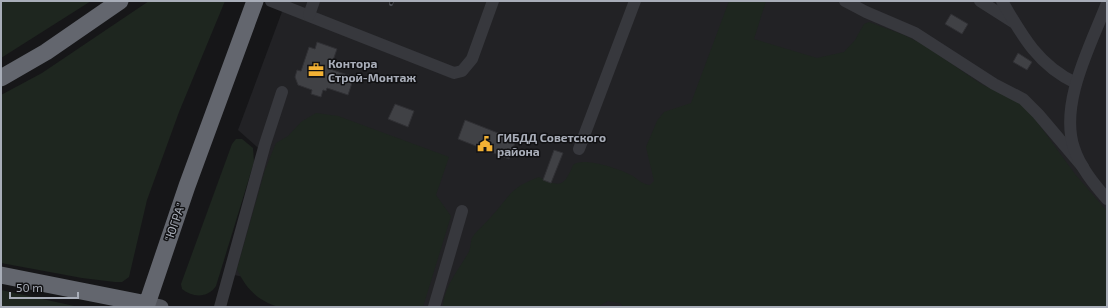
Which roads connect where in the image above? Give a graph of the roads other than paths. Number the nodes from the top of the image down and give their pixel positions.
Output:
1 (120, 1) edge
2 (255, 1) edge
3 (271, 1) edge
4 (314, 1) edge
5 (493, 1) edge
6 (635, 1) edge
7 (845, 1) edge
8 (980, 1) edge
9 (1002, 1) edge
10 (1107, 3) edge
11 (309, 15) junction
12 (1014, 22) junction
13 (1, 78) edge
14 (1076, 83) junction
15 (282, 92) dead end
16 (579, 149) dead end
17 (1082, 167) junction
18 (1107, 199) edge
19 (462, 211) dead end
20 (1, 275) edge
21 (154, 306) edge
22 (220, 307) edge
23 (434, 307) edge

1 - 13 highway
2 - 21 highway, "ЮГРА"
3 - 11 street
4 - 11 street
5 - 11 street
6 - 16 street
7 - 17 street
8 - 12 street
9 - 12 street
10 - 14 street
12 - 14 street
14 - 17 street
15 - 22 street
17 - 18 street
19 - 23 street
20 - 21 highway, "ЮГРА"

